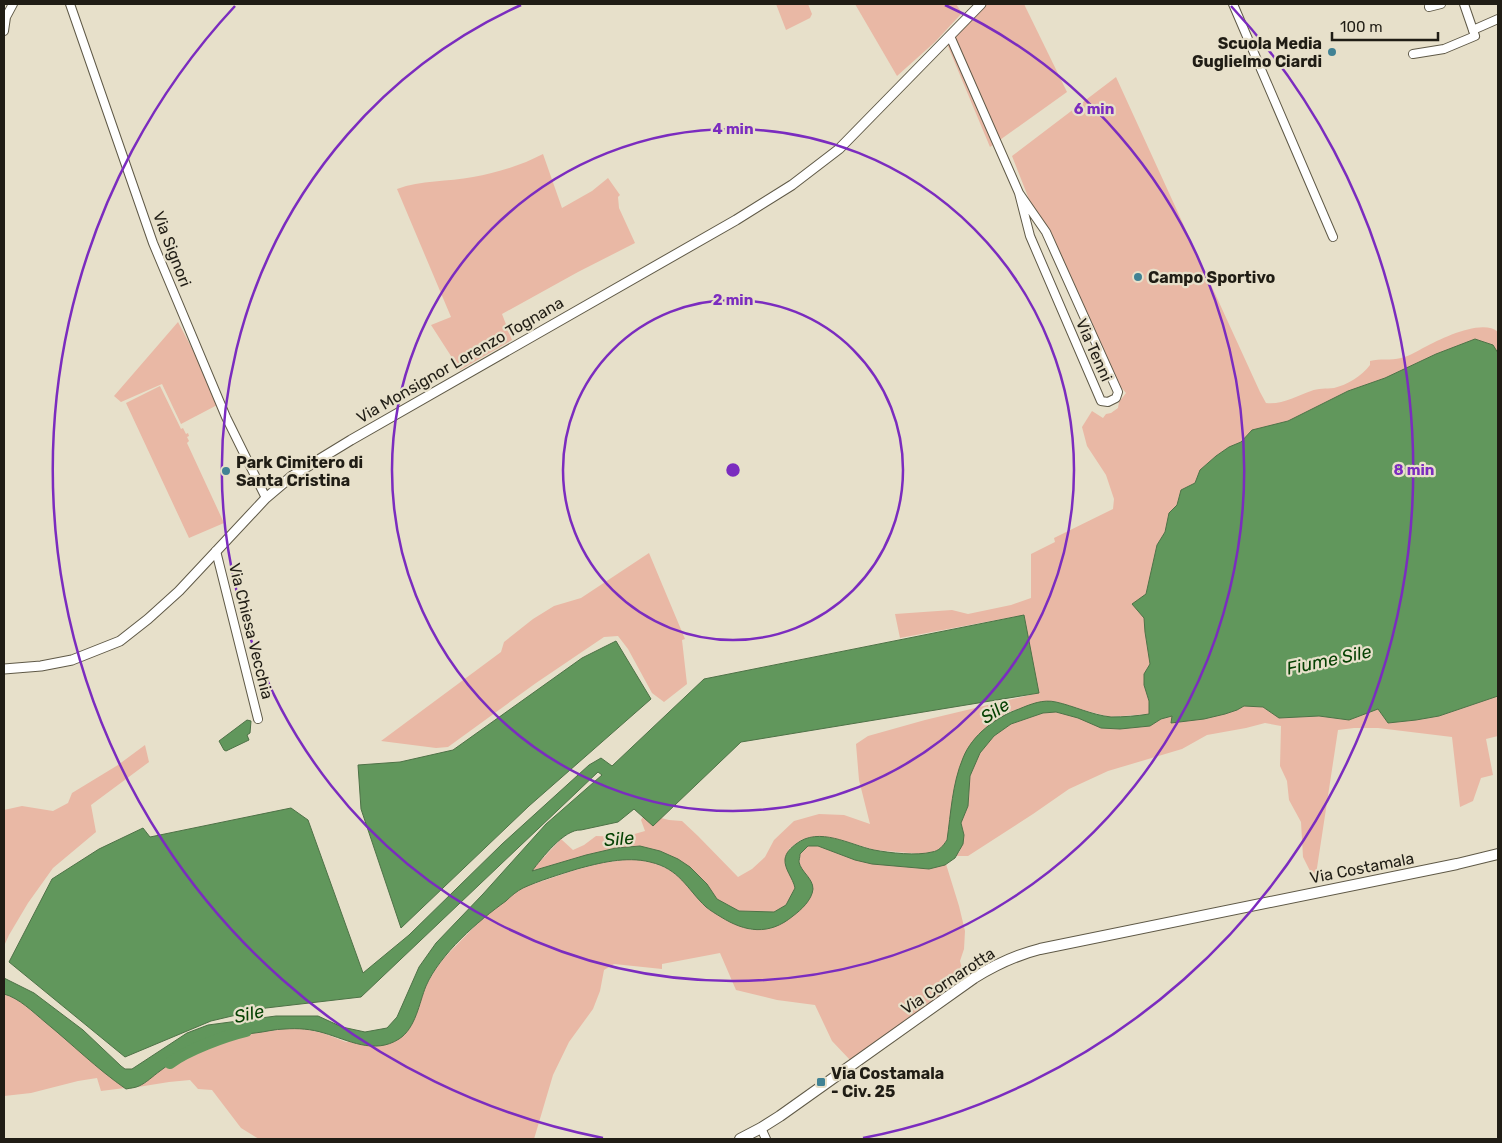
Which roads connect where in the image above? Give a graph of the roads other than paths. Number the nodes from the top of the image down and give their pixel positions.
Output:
1 (13, 4) edge
2 (70, 4) edge
3 (981, 4) edge
4 (1233, 4) edge
5 (1441, 4) edge
6 (1464, 4) edge
7 (1428, 8) dead end
8 (1498, 19) edge
9 (1473, 30) junction
10 (4, 31) edge
11 (950, 36) junction
12 (1414, 54) dead end
13 (1019, 193) junction
14 (1039, 221) junction
15 (1027, 225) junction
16 (1333, 237) dead end
17 (266, 498) junction
18 (216, 550) junction
19 (4, 669) edge
20 (258, 718) dead end
21 (1498, 854) edge
22 (1231, 910) joint
23 (761, 1128) junction
24 (740, 1139) edge
25 (766, 1139) edge

1 - 10 street
2 - 17 street, Via Signori
3 - 11 street, Via Monsignor Lorenzo Tognana
4 - 16 street
5 - 7 street
6 - 9 street
8 - 9 street
9 - 12 street
11 - 13 street, Via Tenni
11 - 17 street, Via Monsignor Lorenzo Tognana
13 - 14 street, Via Tenni
13 - 15 street, Via Tenni
14 - 15 street
14 - 15 street, Via Tenni
17 - 18 street, Via Monsignor Lorenzo Tognana
18 - 19 street, Via Monsignor Lorenzo Tognana
18 - 20 street, Via Chiesa Vecchia
21 - 22 main road, Via Costamala
22 - 23 main road, Via Cornarotta
23 - 24 main road, Via Cornarotta
23 - 25 street

